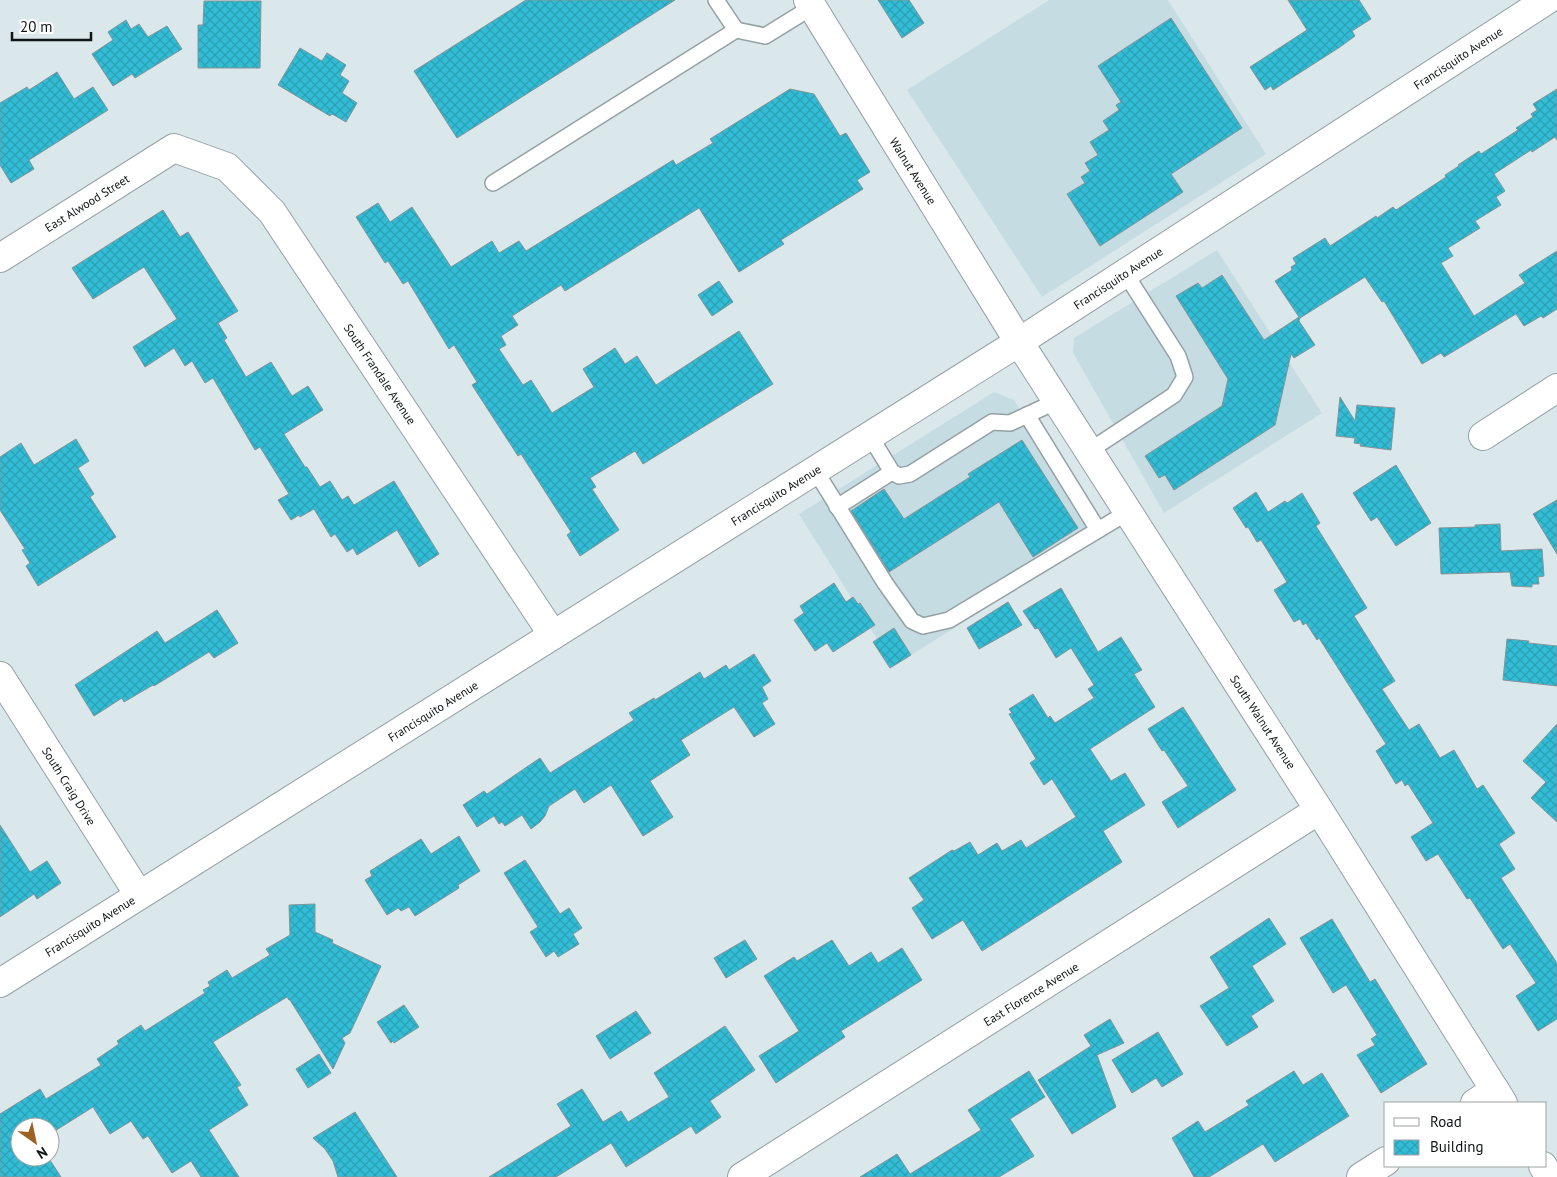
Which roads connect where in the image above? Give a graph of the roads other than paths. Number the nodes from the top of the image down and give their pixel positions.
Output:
1 (716, 0) edge
2 (1547, 0) edge
3 (1554, 0) edge
4 (810, 3) edge
5 (1557, 4) edge
6 (736, 30) junction
7 (174, 148) joint
8 (493, 183) dead end
9 (0, 258) edge
10 (1125, 273) junction
11 (1019, 342) junction
12 (1557, 388) edge
13 (1057, 401) junction
14 (1027, 415) junction
15 (870, 436) junction
16 (1482, 436) dead end
17 (1089, 451) junction
18 (815, 470) junction
19 (892, 472) junction
20 (838, 506) junction
21 (1128, 512) junction
22 (1098, 530) junction
23 (553, 635) junction
24 (0, 676) edge
25 (1320, 810) junction
26 (139, 895) junction
27 (0, 983) edge
28 (1491, 1099) edge
29 (1384, 1162) edge
30 (742, 1177) edge
31 (1361, 1177) edge

1 - 6 lane
2 - 10 street, Francisquito Avenue
3 - 5 street
4 - 6 lane
4 - 11 street, Walnut Avenue
6 - 8 lane
7 - 9 street, East Alwood Street
7 - 23 street, South Frandale Avenue
10 - 11 street, Francisquito Avenue
10 - 17 lane
11 - 13 street, South Walnut Avenue
11 - 15 street, Francisquito Avenue
12 - 16 street
13 - 14 lane
13 - 17 street, South Walnut Avenue
14 - 19 lane
14 - 22 lane
15 - 18 street, Francisquito Avenue
15 - 19 lane
17 - 21 street, South Walnut Avenue
18 - 20 lane
18 - 23 street, Francisquito Avenue
19 - 20 lane
20 - 22 lane
21 - 22 lane
21 - 25 street, South Walnut Avenue
23 - 26 street, Francisquito Avenue
24 - 26 street, South Craig Drive
25 - 28 street, South Walnut Avenue
25 - 30 street, East Florence Avenue
26 - 27 street, Francisquito Avenue
29 - 31 street

